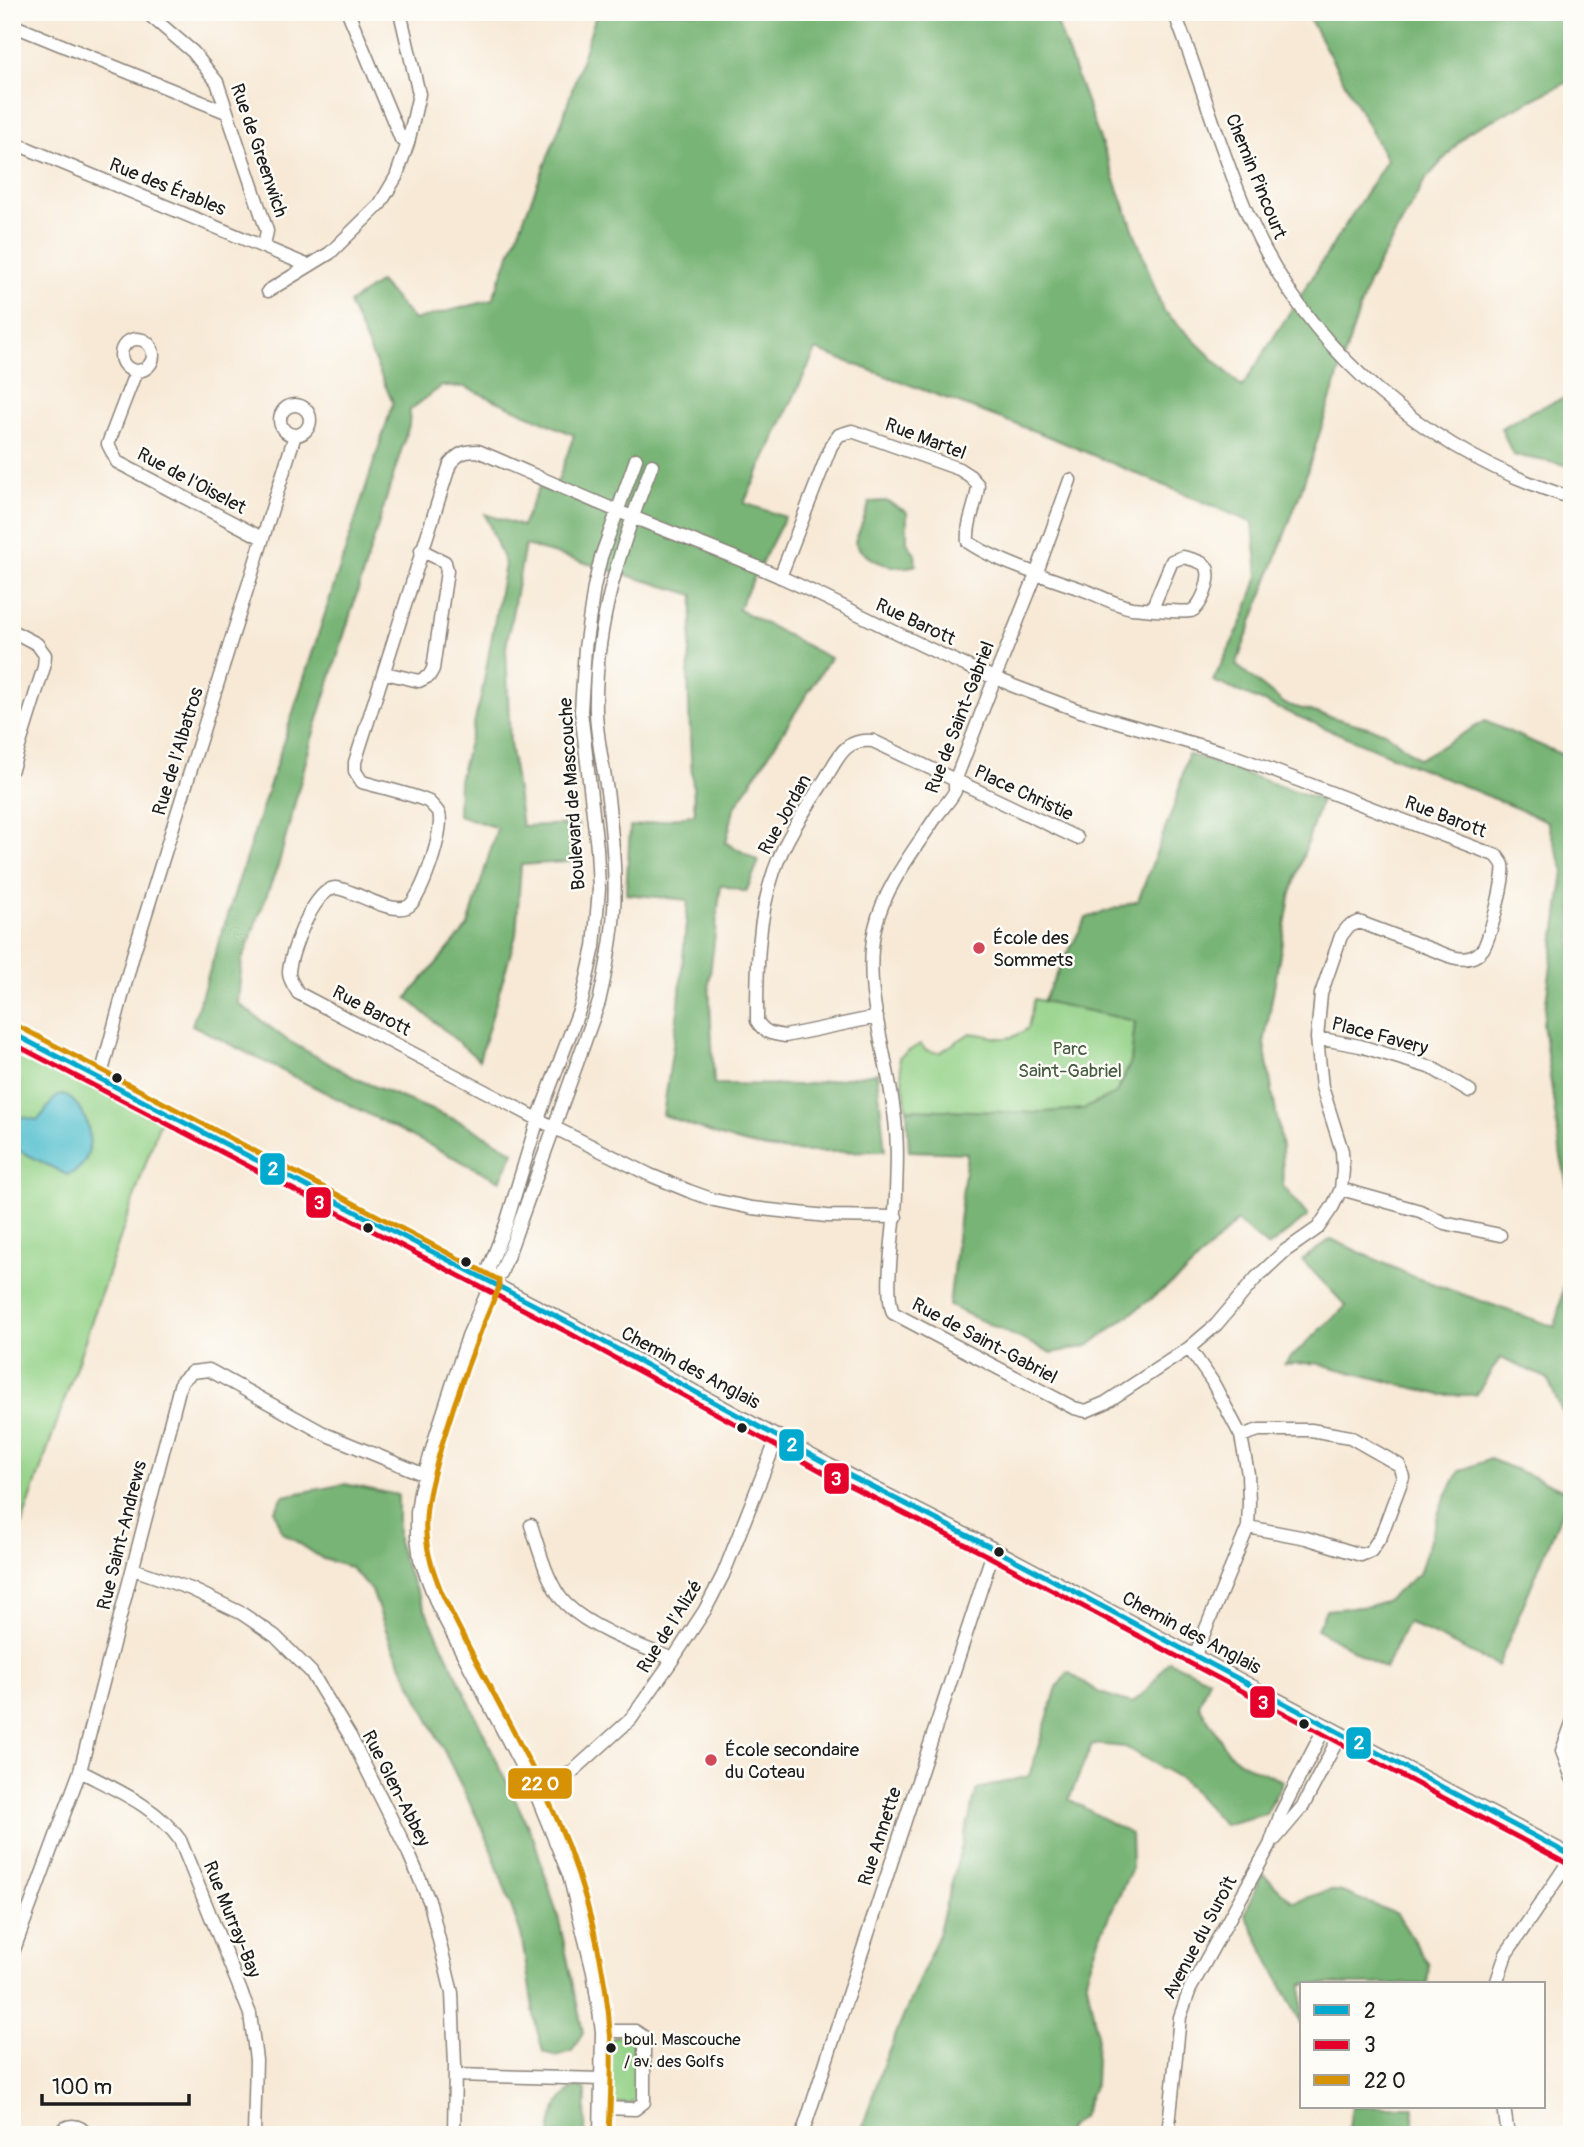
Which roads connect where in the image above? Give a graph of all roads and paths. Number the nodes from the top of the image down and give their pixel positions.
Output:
1 (146, 12) edge
2 (348, 12) edge
3 (400, 12) edge
4 (1174, 12) edge
5 (12, 25) edge
6 (226, 112) junction
7 (12, 142) edge
8 (408, 143) junction
9 (264, 246) junction
10 (309, 266) junction
11 (268, 291) dead end
12 (136, 371) dead end
13 (295, 435) dead end
14 (636, 459) dead end
15 (652, 465) dead end
16 (1070, 480) dead end
17 (1572, 498) edge
18 (617, 510) junction
19 (632, 517) junction
20 (262, 538) junction
21 (421, 550) junction
22 (1037, 572) junction
23 (780, 576) junction
24 (1152, 609) junction
25 (12, 631) edge
26 (385, 673) junction
27 (995, 678) junction
28 (12, 769) edge
29 (955, 781) junction
30 (1077, 838) dead end
31 (1496, 902) joint
32 (877, 1017) junction
33 (12, 1033) edge
34 (1317, 1038) junction
35 (100, 1079) junction
36 (1470, 1091) dead end
37 (538, 1119) junction
38 (553, 1127) junction
39 (1341, 1189) junction
40 (896, 1217) junction
41 (1500, 1235) dead end
42 (491, 1284) junction
43 (1188, 1348) junction
44 (778, 1436) junction
45 (1241, 1436) junction
46 (425, 1475) junction
47 (531, 1525) dead end
48 (1248, 1527) junction
49 (994, 1549) junction
50 (133, 1569) junction
51 (1195, 1655) junction
52 (673, 1659) junction
53 (1572, 1723) edge
54 (1326, 1725) junction
55 (1342, 1733) junction
56 (80, 1771) junction
57 (1572, 1778) edge
58 (536, 1794) junction
59 (1270, 1845) junction
60 (1572, 1856) edge
61 (12, 1955) edge
62 (1497, 1982) edge
63 (602, 2031) junction
64 (455, 2075) junction
65 (601, 2079) junction
66 (601, 2108) junction
67 (1504, 2108) edge
68 (58, 2135) edge
69 (87, 2135) edge
70 (254, 2135) edge
71 (454, 2135) edge
72 (600, 2135) edge
73 (802, 2135) edge
74 (1168, 2135) edge
75 (1508, 2135) edge

1 - 6 street, Rue de Greenwich
2 - 8 street
3 - 8 street
4 - 17 street, Chemin Pincourt
5 - 6 street
6 - 9 street, Rue de Greenwich
7 - 9 street, Rue des Érables
8 - 10 street
9 - 10 street, Rue des Érables
10 - 11 street
12 - 20 street, Rue de l'Oiselet
13 - 20 street, Rue de l'Albatros
14 - 18 street, Boulevard de Mascouche
15 - 19 street, Boulevard de Mascouche
16 - 22 street, Rue de Saint-Gabriel
18 - 19 street, Rue Barott
18 - 21 street, Rue Barott
18 - 37 street, Boulevard de Mascouche
19 - 23 street, Rue Barott
19 - 38 street, Boulevard de Mascouche
20 - 35 street, Rue de l'Albatros
21 - 26 street, Rue Barott
21 - 26 street
22 - 23 street, Rue Martel
22 - 24 street, Rue Martel
22 - 27 street, Rue de Saint-Gabriel
23 - 27 street, Rue Barott
24 - 24 street, Rue Martel
25 - 28 street
26 - 37 street, Rue Barott
27 - 29 street, Rue de Saint-Gabriel
27 - 31 street, Rue Barott
29 - 30 street, Place Christie
29 - 32 street, Rue de Saint-Gabriel
29 - 32 street, Rue Jordan
31 - 34 street, Rue de Saint-Gabriel
32 - 40 street, Rue de Saint-Gabriel
33 - 35 street, Chemin des Anglais
34 - 36 street, Place Favery
34 - 39 street, Rue de Saint-Gabriel
35 - 42 street, Chemin des Anglais
37 - 38 street, Rue Barott
37 - 42 street, Boulevard de Mascouche
38 - 40 street, Rue Barott
38 - 42 street, Boulevard de Mascouche
39 - 41 street
39 - 43 street, Rue de Saint-Gabriel
40 - 43 street, Rue de Saint-Gabriel
42 - 44 street, Chemin des Anglais
42 - 46 street, Boulevard de Mascouche
43 - 45 street
44 - 49 street, Chemin des Anglais
44 - 52 street, Rue de l'Alizé
45 - 48 street
45 - 48 street
46 - 50 street, Rue Saint-Andrews
46 - 58 street, Boulevard de Mascouche
47 - 52 street
48 - 51 street
49 - 51 street, Chemin des Anglais
49 - 73 street, Rue Annette
50 - 56 street, Rue Saint-Andrews
50 - 64 street, Rue Glen-Abbey
51 - 54 street, Chemin des Anglais
52 - 58 street, Rue de l'Alizé
53 - 57 street
54 - 55 street, Chemin des Anglais
54 - 59 street, Avenue du Suroît
55 - 59 street, Avenue du Suroît
55 - 60 street, Chemin des Anglais
56 - 61 street, Rue Saint-Andrews
56 - 70 street, Rue Murray-Bay
58 - 63 street, Boulevard de Mascouche
59 - 74 street, Avenue du Suroît
60 - 62 street
63 - 65 street, Boulevard de Mascouche
63 - 66 street
64 - 65 street
64 - 71 street, Rue Glen-Abbey
65 - 66 street, Boulevard de Mascouche
66 - 72 street, Boulevard de Mascouche
67 - 75 street
68 - 69 street

